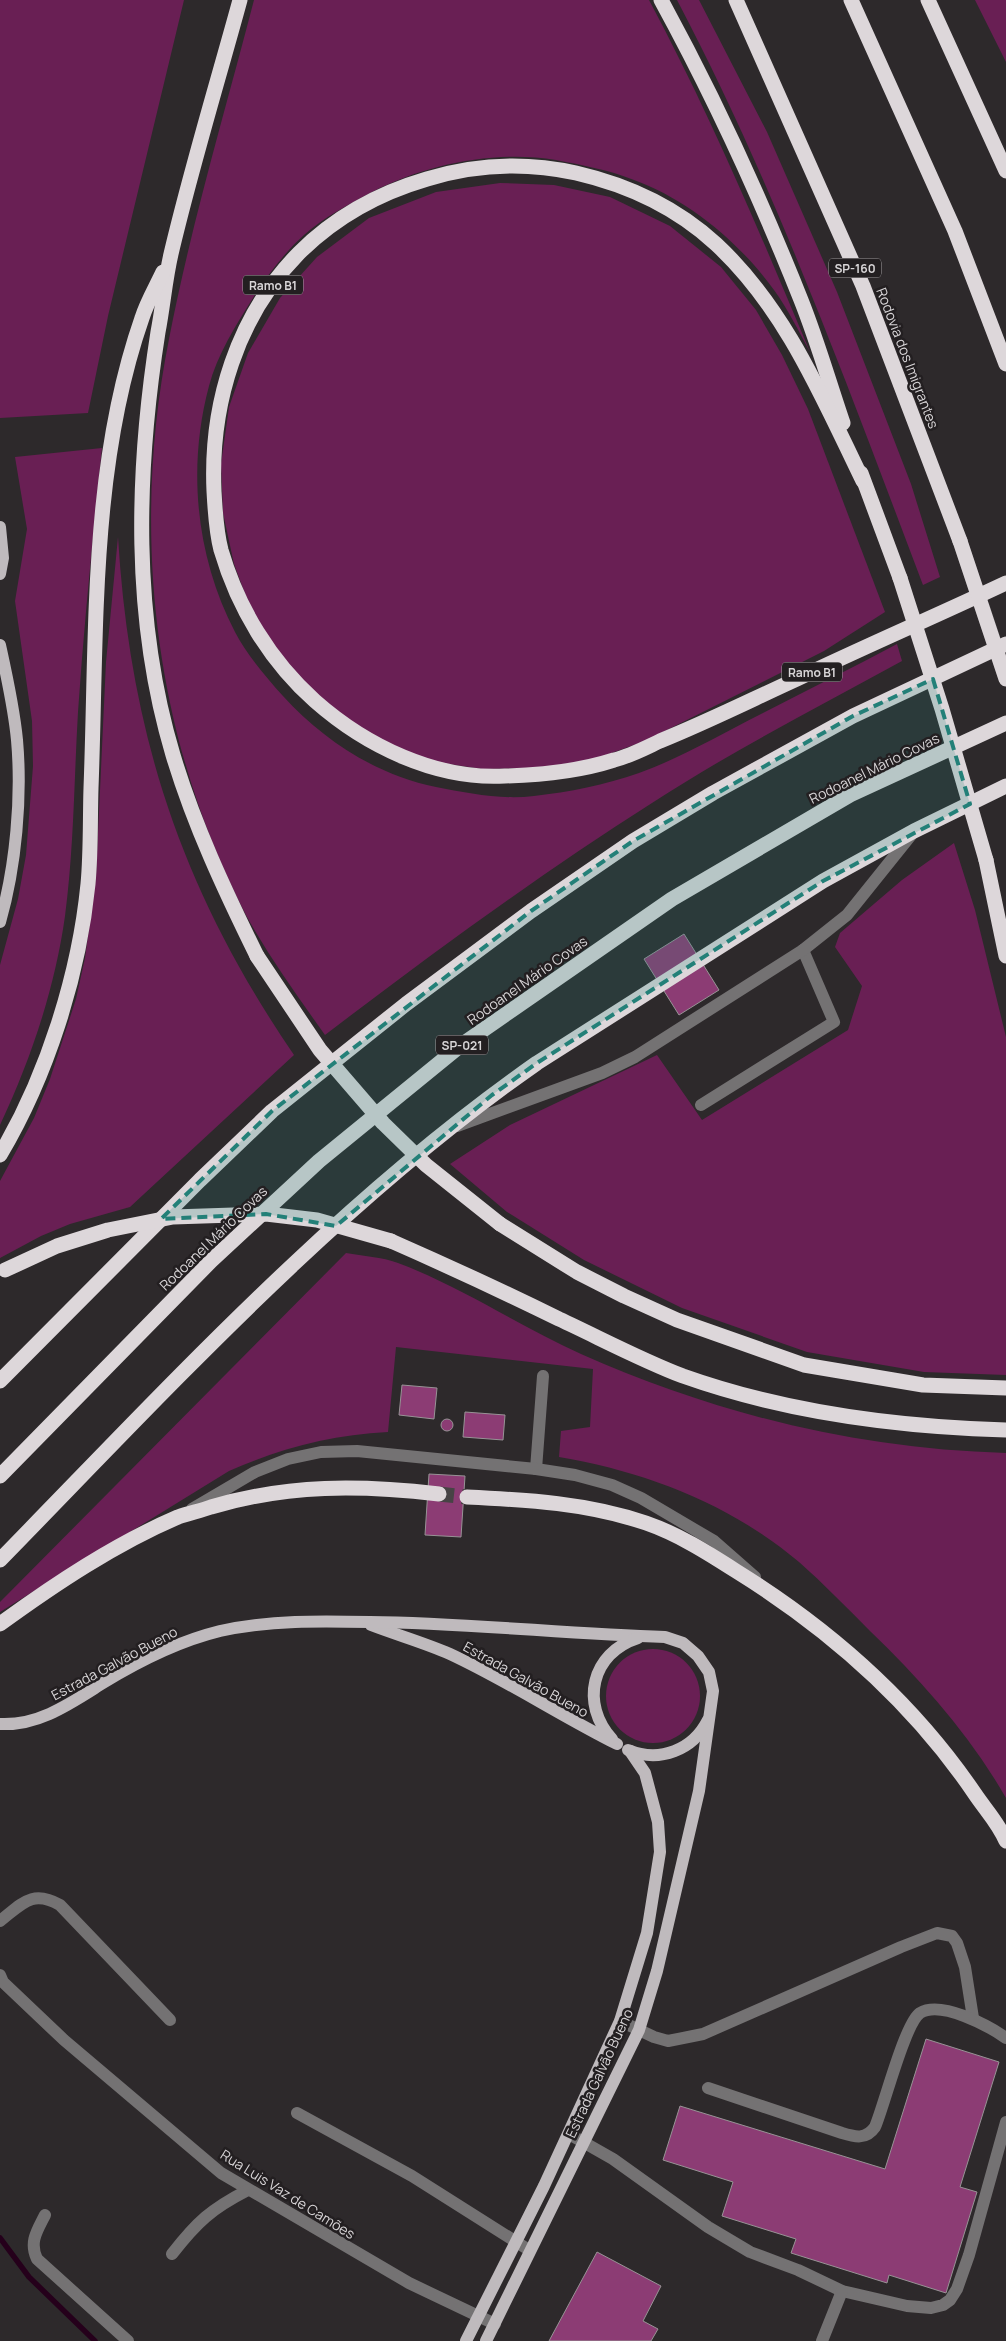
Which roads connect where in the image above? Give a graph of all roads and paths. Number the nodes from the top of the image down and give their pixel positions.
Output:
1 (240, 0) edge
2 (661, 0) edge
3 (736, 0) edge
4 (851, 0) edge
5 (928, 0) edge
6 (1006, 171) edge
7 (171, 255) junction
8 (1006, 364) edge
9 (863, 481) junction
10 (0, 527) edge
11 (0, 574) edge
12 (1006, 583) edge
13 (1006, 644) edge
14 (0, 645) edge
15 (1006, 679) edge
16 (1006, 723) edge
17 (1006, 786) edge
18 (914, 831) junction
19 (0, 922) edge
20 (803, 950) junction
21 (1006, 956) edge
22 (701, 1105) dead end
23 (453, 1128) junction
24 (0, 1155) edge
25 (2, 1272) edge
26 (543, 1376) dead end
27 (0, 1381) edge
28 (1006, 1388) edge
29 (1006, 1430) edge
30 (536, 1469) junction
31 (0, 1476) edge
32 (440, 1494) tunnel mouth
33 (467, 1497) tunnel mouth
34 (179, 1517) junction
35 (0, 1560) edge
36 (773, 1593) junction
37 (362, 1622) junction
38 (0, 1624) edge
39 (645, 1636) junction
40 (711, 1714) junction
41 (0, 1724) edge
42 (617, 1744) junction
43 (630, 1751) junction
44 (1006, 1841) edge
45 (0, 1921) edge
46 (0, 1975) edge
47 (972, 2018) junction
48 (170, 2020) dead end
49 (620, 2021) junction
50 (639, 2030) junction
51 (1006, 2038) edge
52 (708, 2088) dead end
53 (297, 2113) dead end
54 (1006, 2122) edge
55 (568, 2134) junction
56 (584, 2142) junction
57 (248, 2190) junction
58 (45, 2215) dead end
59 (516, 2241) junction
60 (529, 2250) junction
61 (172, 2254) dead end
62 (842, 2291) junction
63 (479, 2316) junction
64 (495, 2324) junction
65 (128, 2341) edge
66 (466, 2341) edge
67 (486, 2341) edge
68 (822, 2341) edge

1 - 7 highway
2 - 9 highway
3 - 15 highway, Rodovia dos Imigrantes / SP-160, bridge
4 - 8 highway
5 - 6 highway
7 - 24 highway
7 - 28 highway, bridge
9 - 12 highway, Ramo B1
9 - 21 highway, bridge
10 - 11 main road
13 - 27 highway
14 - 19 main road
16 - 31 highway, Rodoanel Mário Covas / SP-021
17 - 18 highway
18 - 20 street
18 - 23 highway
20 - 22 street
20 - 23 street
23 - 35 highway
25 - 29 highway, bridge
26 - 30 street
30 - 34 street
30 - 36 street
32 - 34 highway
33 - 36 highway
34 - 38 highway
36 - 44 highway
37 - 39 main road, Estrada Galvão Bueno
37 - 41 main road, Estrada Galvão Bueno
37 - 42 main road, Estrada Galvão Bueno
39 - 40 main road, Estrada Galvão Bueno
39 - 42 main road, Estrada Galvão Bueno
40 - 43 main road, Estrada Galvão Bueno
40 - 50 main road, Estrada Galvão Bueno
42 - 43 main road, Estrada Galvão Bueno
43 - 49 main road, Estrada Galvão Bueno
45 - 48 street
46 - 57 street, Rua Luis Vaz de Camões
47 - 50 street
47 - 51 street
47 - 52 street
49 - 50 street
49 - 55 main road, Estrada Galvão Bueno
50 - 56 main road, Estrada Galvão Bueno
53 - 59 street
54 - 62 street
55 - 56 street
55 - 59 main road, Estrada Galvão Bueno
56 - 60 main road, Estrada Galvão Bueno
56 - 62 street
57 - 61 street
57 - 63 street, Rua Luis Vaz de Camões
58 - 65 street
59 - 60 street
59 - 63 main road, Estrada Galvão Bueno
60 - 64 main road, Estrada Galvão Bueno
62 - 68 street
63 - 64 street, Rua Luis Vaz de Camões
63 - 66 main road, Estrada Galvão Bueno
64 - 67 main road, Estrada Galvão Bueno

